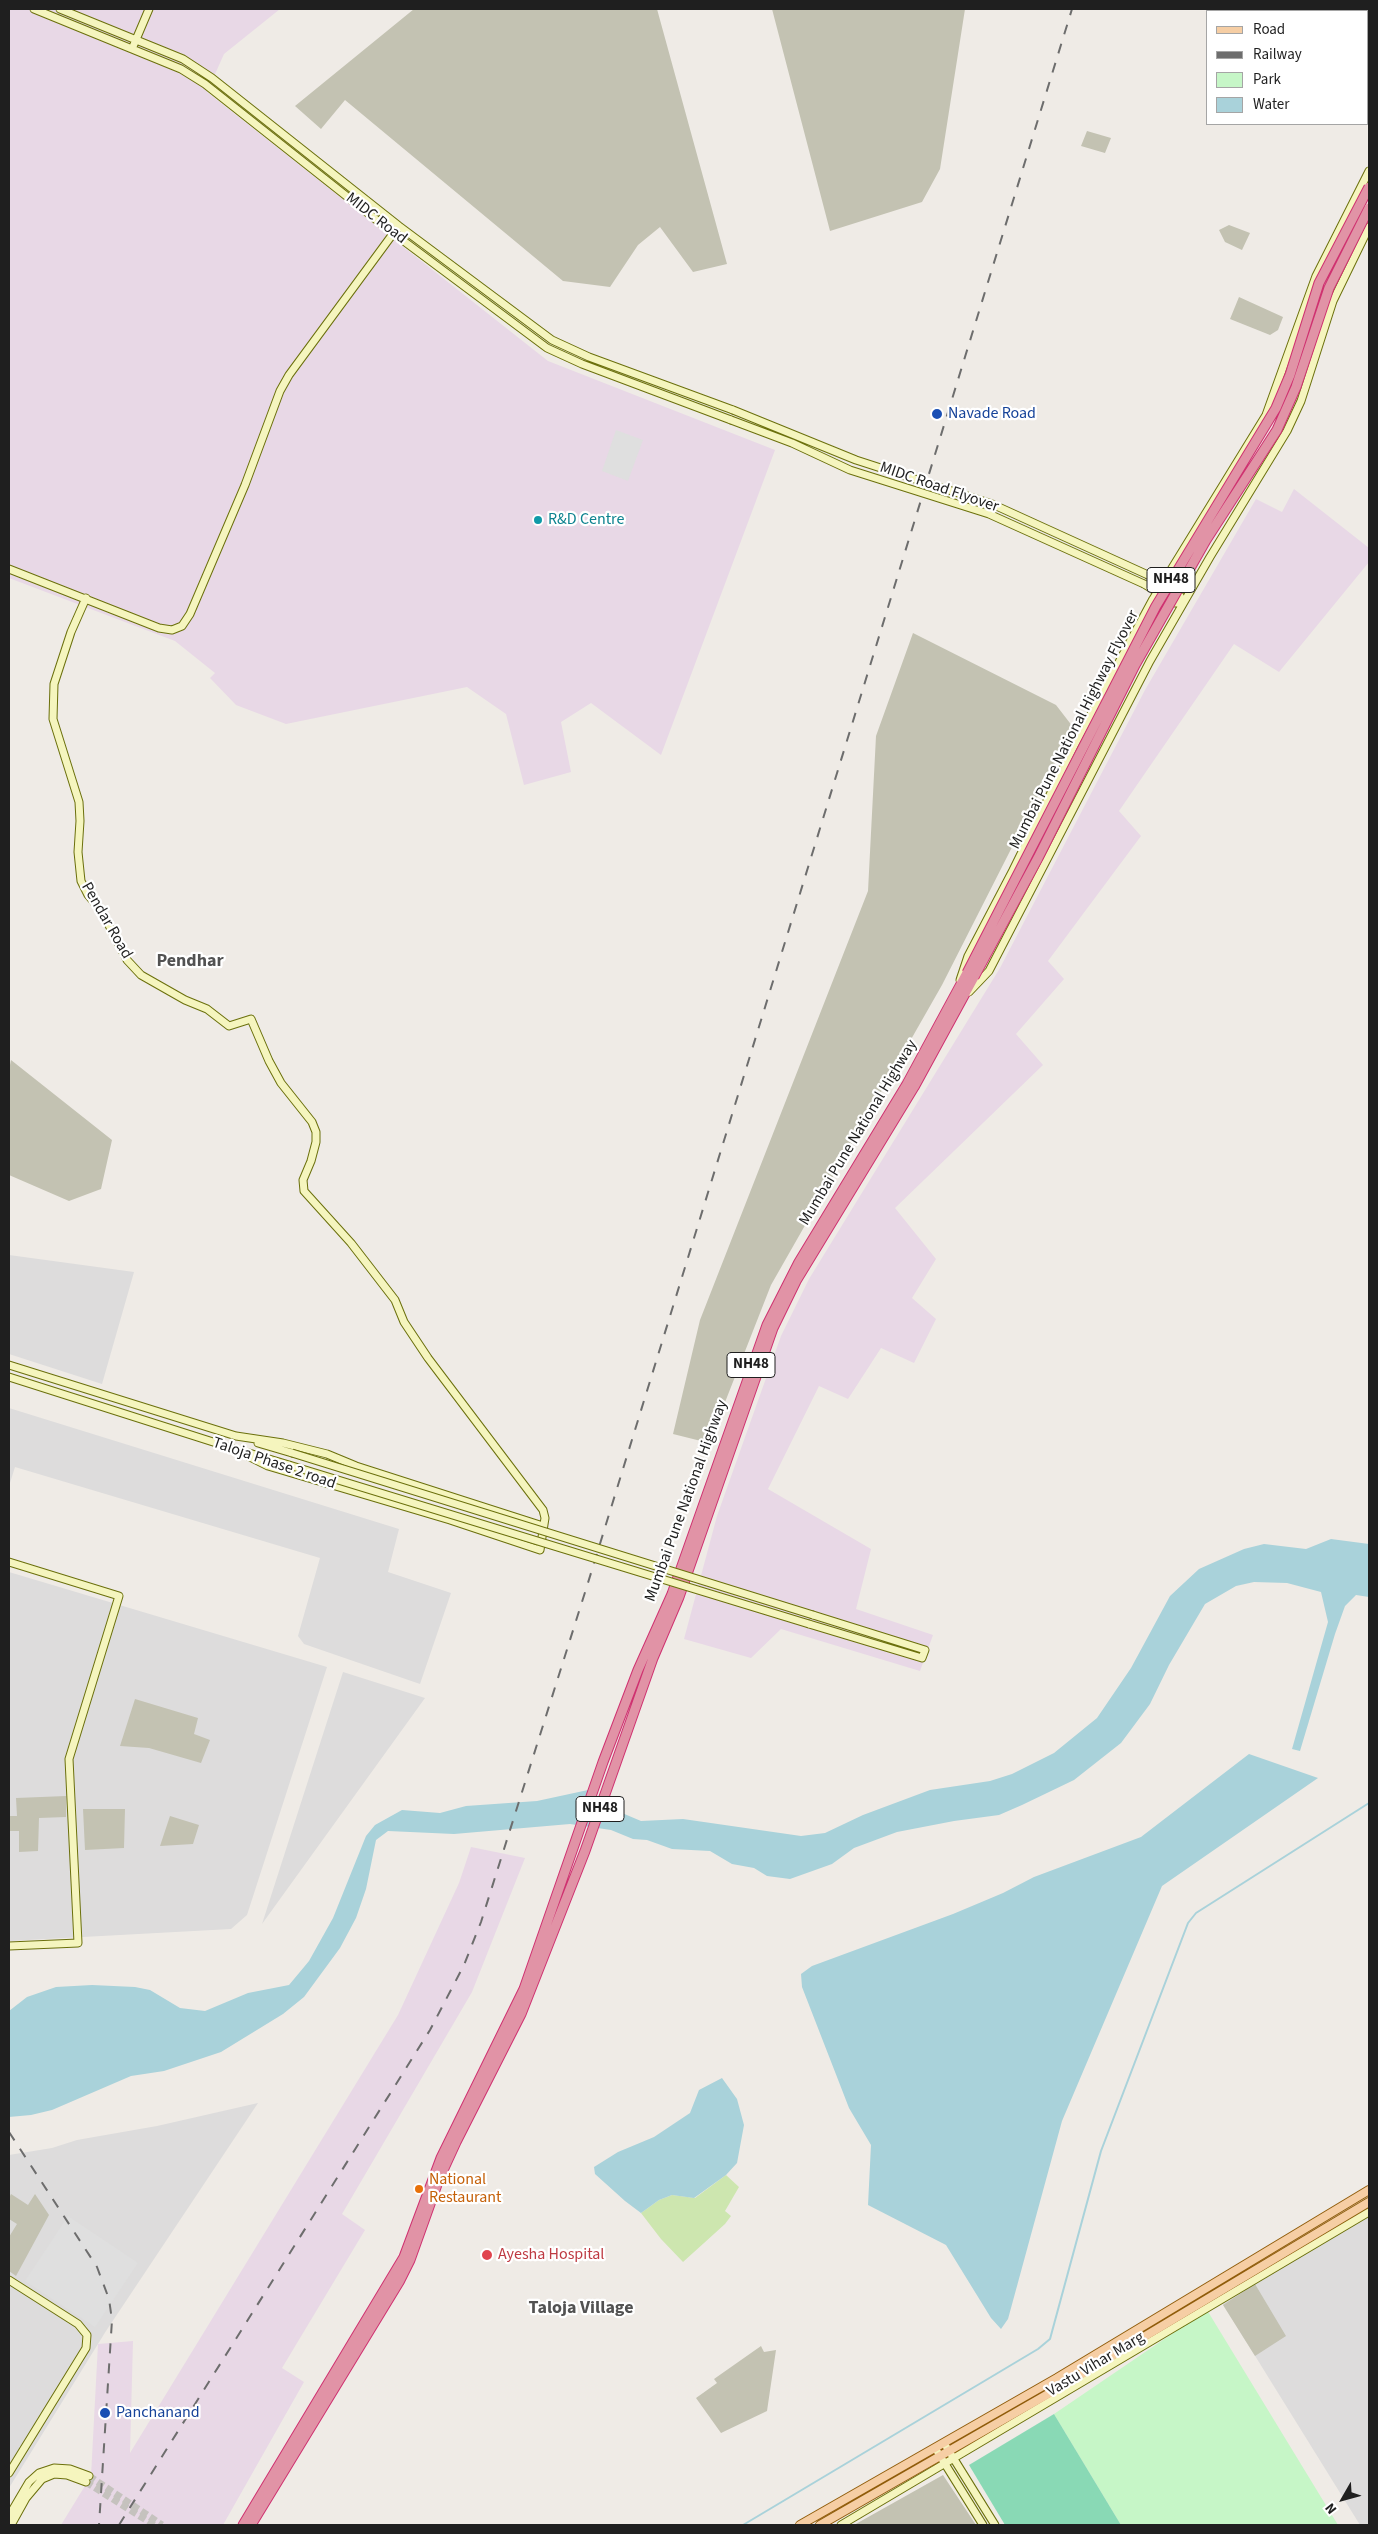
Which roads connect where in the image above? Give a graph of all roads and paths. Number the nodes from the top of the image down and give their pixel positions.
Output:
1 (34, 9) edge
2 (60, 9) edge
3 (149, 9) edge
4 (136, 39) junction
5 (132, 49) junction
6 (1369, 171) edge
7 (1369, 188) edge
8 (1369, 208) edge
9 (399, 226) junction
10 (1369, 227) edge
11 (393, 233) junction
12 (730, 410) junction
13 (728, 419) junction
14 (9, 570) edge
15 (1162, 583) junction
16 (1157, 592) junction
17 (86, 598) junction
18 (1183, 603) junction
19 (970, 975) junction
20 (959, 996) junction
21 (9, 1365) edge
22 (9, 1377) edge
23 (236, 1436) junction
24 (232, 1448) junction
25 (543, 1526) junction
26 (9, 1562) edge
27 (9, 1946) edge
28 (1369, 2190) edge
29 (1369, 2202) edge
30 (1369, 2212) edge
31 (9, 2280) edge
32 (944, 2443) junction
33 (935, 2448) junction
34 (949, 2452) junction
35 (940, 2457) junction
36 (954, 2459) junction
37 (945, 2464) junction
38 (9, 2473) edge
39 (9, 2516) edge
40 (11, 2525) edge
41 (243, 2525) edge
42 (251, 2525) edge
43 (800, 2525) edge
44 (820, 2525) edge
45 (841, 2525) edge
46 (983, 2525) edge
47 (994, 2525) edge

1 - 5 street, MIDC Road
2 - 4 street, MIDC Road
3 - 4 street
4 - 5 street
4 - 9 street, MIDC Road
5 - 11 street, MIDC Road
6 - 15 street
7 - 19 highway, Mumbai Pune National Highway Flyover / NH48, bridge
8 - 19 highway, Mumbai Pune National Highway Flyover / NH48, bridge
9 - 11 street
9 - 12 street, MIDC Road
10 - 18 street
11 - 13 street, MIDC Road
11 - 17 street
12 - 13 street
12 - 15 street, MIDC Road Flyover, bridge
13 - 16 street, MIDC Road Flyover, bridge
14 - 17 street
15 - 16 street
15 - 18 street, MIDC Road Flyover
16 - 18 street, MIDC Road Flyover
16 - 20 street
17 - 25 street, Pendar Road
18 - 20 street
19 - 20 highway, Mumbai Pune National Highway Flyover / NH48
20 - 41 highway, Mumbai Pune National Highway / NH48
20 - 42 highway, Mumbai Pune National Highway / NH48
21 - 23 street, Taloja Phase 2 road
22 - 24 street, Taloja Phase 2 road
23 - 24 street, bridge
23 - 25 street, Taloja Phase 2 road
24 - 25 street, Taloja Phase 2 road
26 - 27 street
28 - 32 main road
29 - 34 main road, Vastu Vihar Marg
30 - 36 street
31 - 38 street
32 - 33 main road
32 - 34 street
33 - 35 street
33 - 43 main road
34 - 35 main road, Vastu Vihar Marg
34 - 36 street
35 - 37 street
35 - 44 main road, Vastu Vihar Marg
36 - 37 street
36 - 47 street
37 - 45 street
37 - 46 street
39 - 40 street

